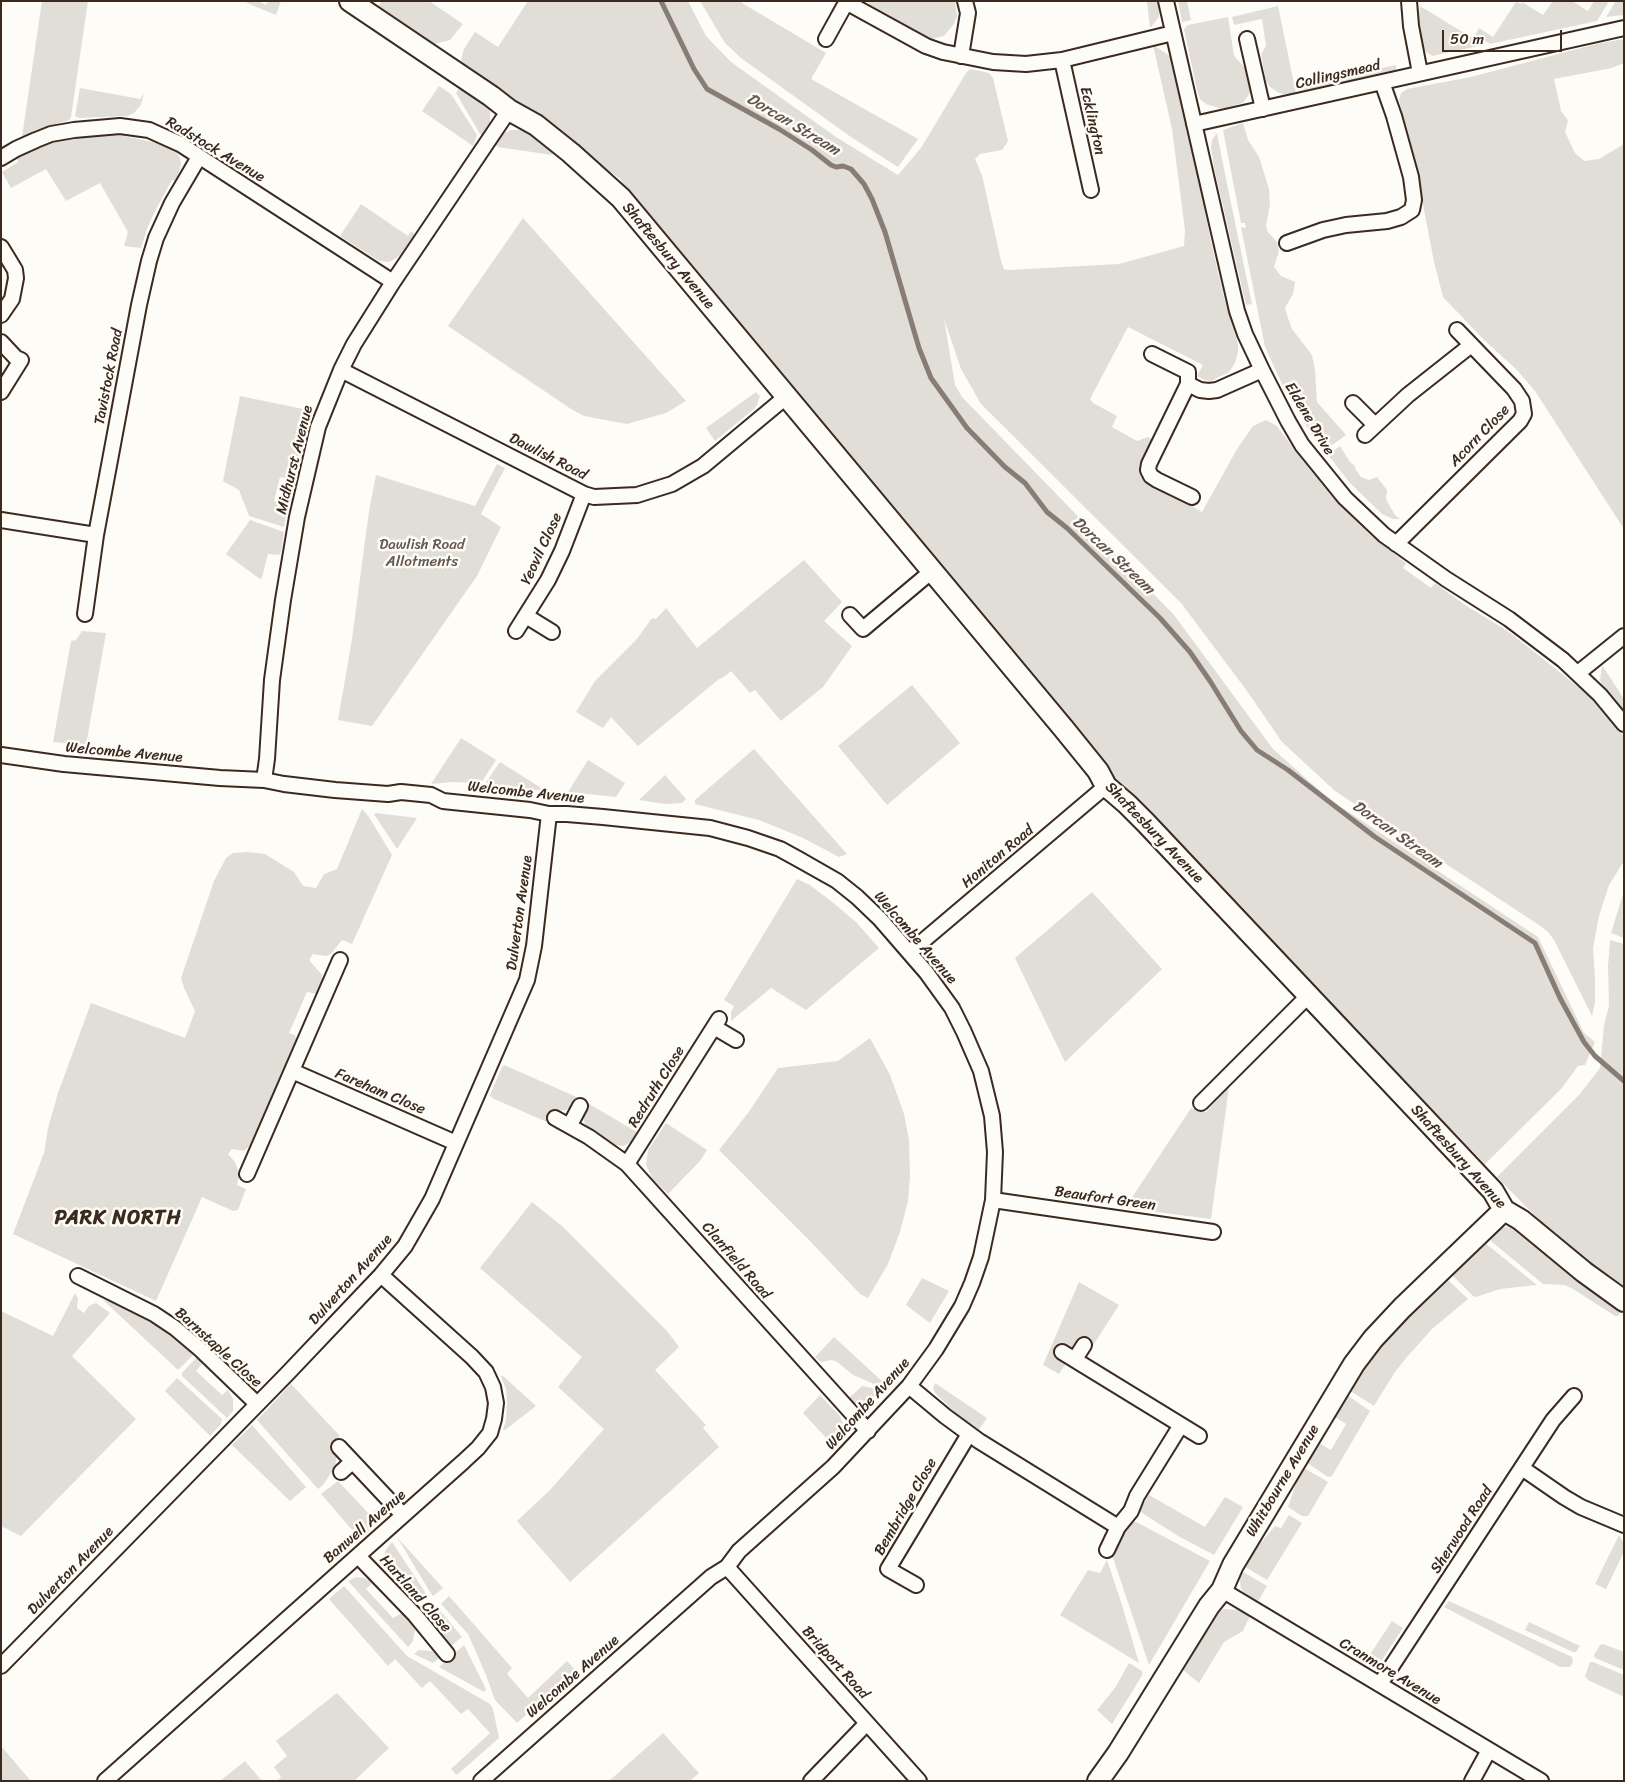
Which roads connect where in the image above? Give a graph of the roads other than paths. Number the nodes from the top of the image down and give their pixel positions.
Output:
1 (350, 1) edge
2 (847, 1) edge
3 (965, 1) edge
4 (1166, 1) edge
5 (1409, 1) edge
6 (1624, 28) edge
7 (1173, 33) junction
8 (1247, 38) dead end
9 (826, 39) dead end
10 (960, 56) junction
11 (1062, 60) junction
12 (1420, 73) junction
13 (1382, 82) junction
14 (1263, 109) junction
15 (509, 110) junction
16 (1194, 124) junction
17 (199, 157) junction
18 (1, 158) edge
19 (1091, 190) dead end
20 (1287, 243) dead end
21 (1, 247) edge
22 (393, 282) junction
23 (1, 315) edge
24 (1456, 330) dead end
25 (1, 342) edge
26 (1470, 346) junction
27 (1152, 354) dead end
28 (341, 370) junction
29 (1262, 370) junction
30 (1188, 384) junction
31 (1, 392) edge
32 (786, 396) junction
33 (1353, 404) dead end
34 (1376, 425) junction
35 (1365, 435) dead end
36 (584, 494) junction
37 (1192, 498) dead end
38 (1, 520) edge
39 (96, 535) junction
40 (1396, 544) junction
41 (932, 571) junction
42 (84, 614) dead end
43 (850, 615) dead end
44 (526, 616) junction
45 (516, 631) dead end
46 (552, 632) dead end
47 (1624, 636) edge
48 (1578, 673) junction
49 (1624, 724) edge
50 (1, 755) edge
51 (264, 780) junction
52 (1106, 786) junction
53 (549, 814) junction
54 (910, 952) junction
55 (340, 960) dead end
56 (1308, 996) junction
57 (736, 1040) dead end
58 (292, 1071) junction
59 (1201, 1103) dead end
60 (580, 1106) dead end
61 (555, 1118) dead end
62 (570, 1125) junction
63 (456, 1143) junction
64 (628, 1164) junction
65 (247, 1174) dead end
66 (992, 1200) junction
67 (1504, 1210) junction
68 (1213, 1232) dead end
69 (381, 1275) junction
70 (78, 1276) dead end
71 (1624, 1300) edge
72 (1084, 1345) dead end
73 (1062, 1352) dead end
74 (1075, 1360) junction
75 (909, 1386) junction
76 (1574, 1396) dead end
77 (256, 1404) junction
78 (1181, 1425) junction
79 (868, 1431) junction
80 (969, 1434) junction
81 (1199, 1436) dead end
82 (339, 1447) dead end
83 (352, 1462) junction
84 (1522, 1468) junction
85 (341, 1472) dead end
86 (403, 1515) junction
87 (1624, 1525) edge
88 (1118, 1527) junction
89 (1106, 1550) dead end
90 (358, 1556) junction
91 (727, 1567) junction
92 (916, 1586) dead end
93 (1222, 1590) junction
94 (447, 1654) dead end
95 (1, 1666) edge
96 (1380, 1684) junction
97 (867, 1722) junction
98 (1489, 1750) junction
99 (105, 1781) edge
100 (481, 1781) edge
101 (811, 1781) edge
102 (919, 1781) edge
103 (1098, 1781) edge
104 (1472, 1781) edge
105 (1541, 1781) edge

1 - 15 street, Shaftesbury Avenue
2 - 9 street
2 - 10 street
3 - 10 street
4 - 7 street, Eldene Drive
5 - 12 street
6 - 12 street, Collingsmead
7 - 11 street
7 - 16 street, Eldene Drive
8 - 14 street
10 - 11 street
11 - 19 street, Ecklington
12 - 13 street, Collingsmead
13 - 14 street, Collingsmead
13 - 20 street
14 - 16 street, Collingsmead
15 - 22 street, Midhurst Avenue
15 - 32 street, Shaftesbury Avenue
16 - 29 street, Eldene Drive
17 - 18 street, Radstock Avenue
17 - 22 street, Radstock Avenue
17 - 39 street, Tavistock Road
21 - 23 street
22 - 28 street, Midhurst Avenue
24 - 26 street, Acorn Close
25 - 31 street
26 - 34 street
26 - 40 street, Acorn Close
27 - 30 street
28 - 36 street, Dawlish Road
28 - 51 street, Midhurst Avenue
29 - 30 street
29 - 40 street, Eldene Drive
30 - 37 street
32 - 36 street, Dawlish Road
32 - 41 street, Shaftesbury Avenue
33 - 34 street
34 - 35 street
36 - 44 street, Yeovil Close
38 - 39 street
39 - 42 street, Tavistock Road
40 - 48 street, Eldene Drive
41 - 43 street
41 - 52 street, Shaftesbury Avenue
44 - 45 street, Yeovil Close
44 - 46 street
47 - 48 street
48 - 49 street, Eldene Drive
50 - 51 street, Welcombe Avenue
51 - 53 street, Welcombe Avenue
52 - 54 street, Honiton Road
52 - 56 street, Shaftesbury Avenue
53 - 54 street, Welcombe Avenue
53 - 63 street, Dulverton Avenue
54 - 66 street, Welcombe Avenue
55 - 58 street
56 - 59 street
56 - 67 street, Shaftesbury Avenue
57 - 64 street, Redruth Close
58 - 63 street, Fareham Close
58 - 65 street
60 - 62 street
61 - 62 street, Clanfield Road
62 - 64 street, Clanfield Road
63 - 69 street, Dulverton Avenue
64 - 79 street, Clanfield Road
66 - 68 street, Beaufort Green
66 - 75 street, Welcombe Avenue
67 - 71 street, Shaftesbury Avenue
67 - 93 street, Whitbourne Avenue
69 - 77 street, Dulverton Avenue
69 - 86 street, Banwell Avenue
70 - 77 street, Barnstaple Close
72 - 74 street
73 - 74 street
74 - 78 street
75 - 79 street, Welcombe Avenue
75 - 80 street
76 - 84 street, Sherwood Road
77 - 95 street, Dulverton Avenue
78 - 81 street
78 - 88 street
79 - 91 street, Welcombe Avenue
80 - 88 street
80 - 92 street, Bembridge Close
82 - 83 street
83 - 85 street
83 - 86 street
84 - 87 street
84 - 96 street, Sherwood Road
86 - 90 street, Banwell Avenue
88 - 89 street
90 - 94 street, Hartland Close
90 - 99 street, Banwell Avenue
91 - 97 street, Bridport Road
91 - 100 street, Welcombe Avenue
93 - 96 street, Cranmore Avenue
93 - 103 street, Whitbourne Avenue
96 - 98 street, Cranmore Avenue
97 - 101 street
97 - 102 street, Bridport Road
98 - 104 street
98 - 105 street, Cranmore Avenue

